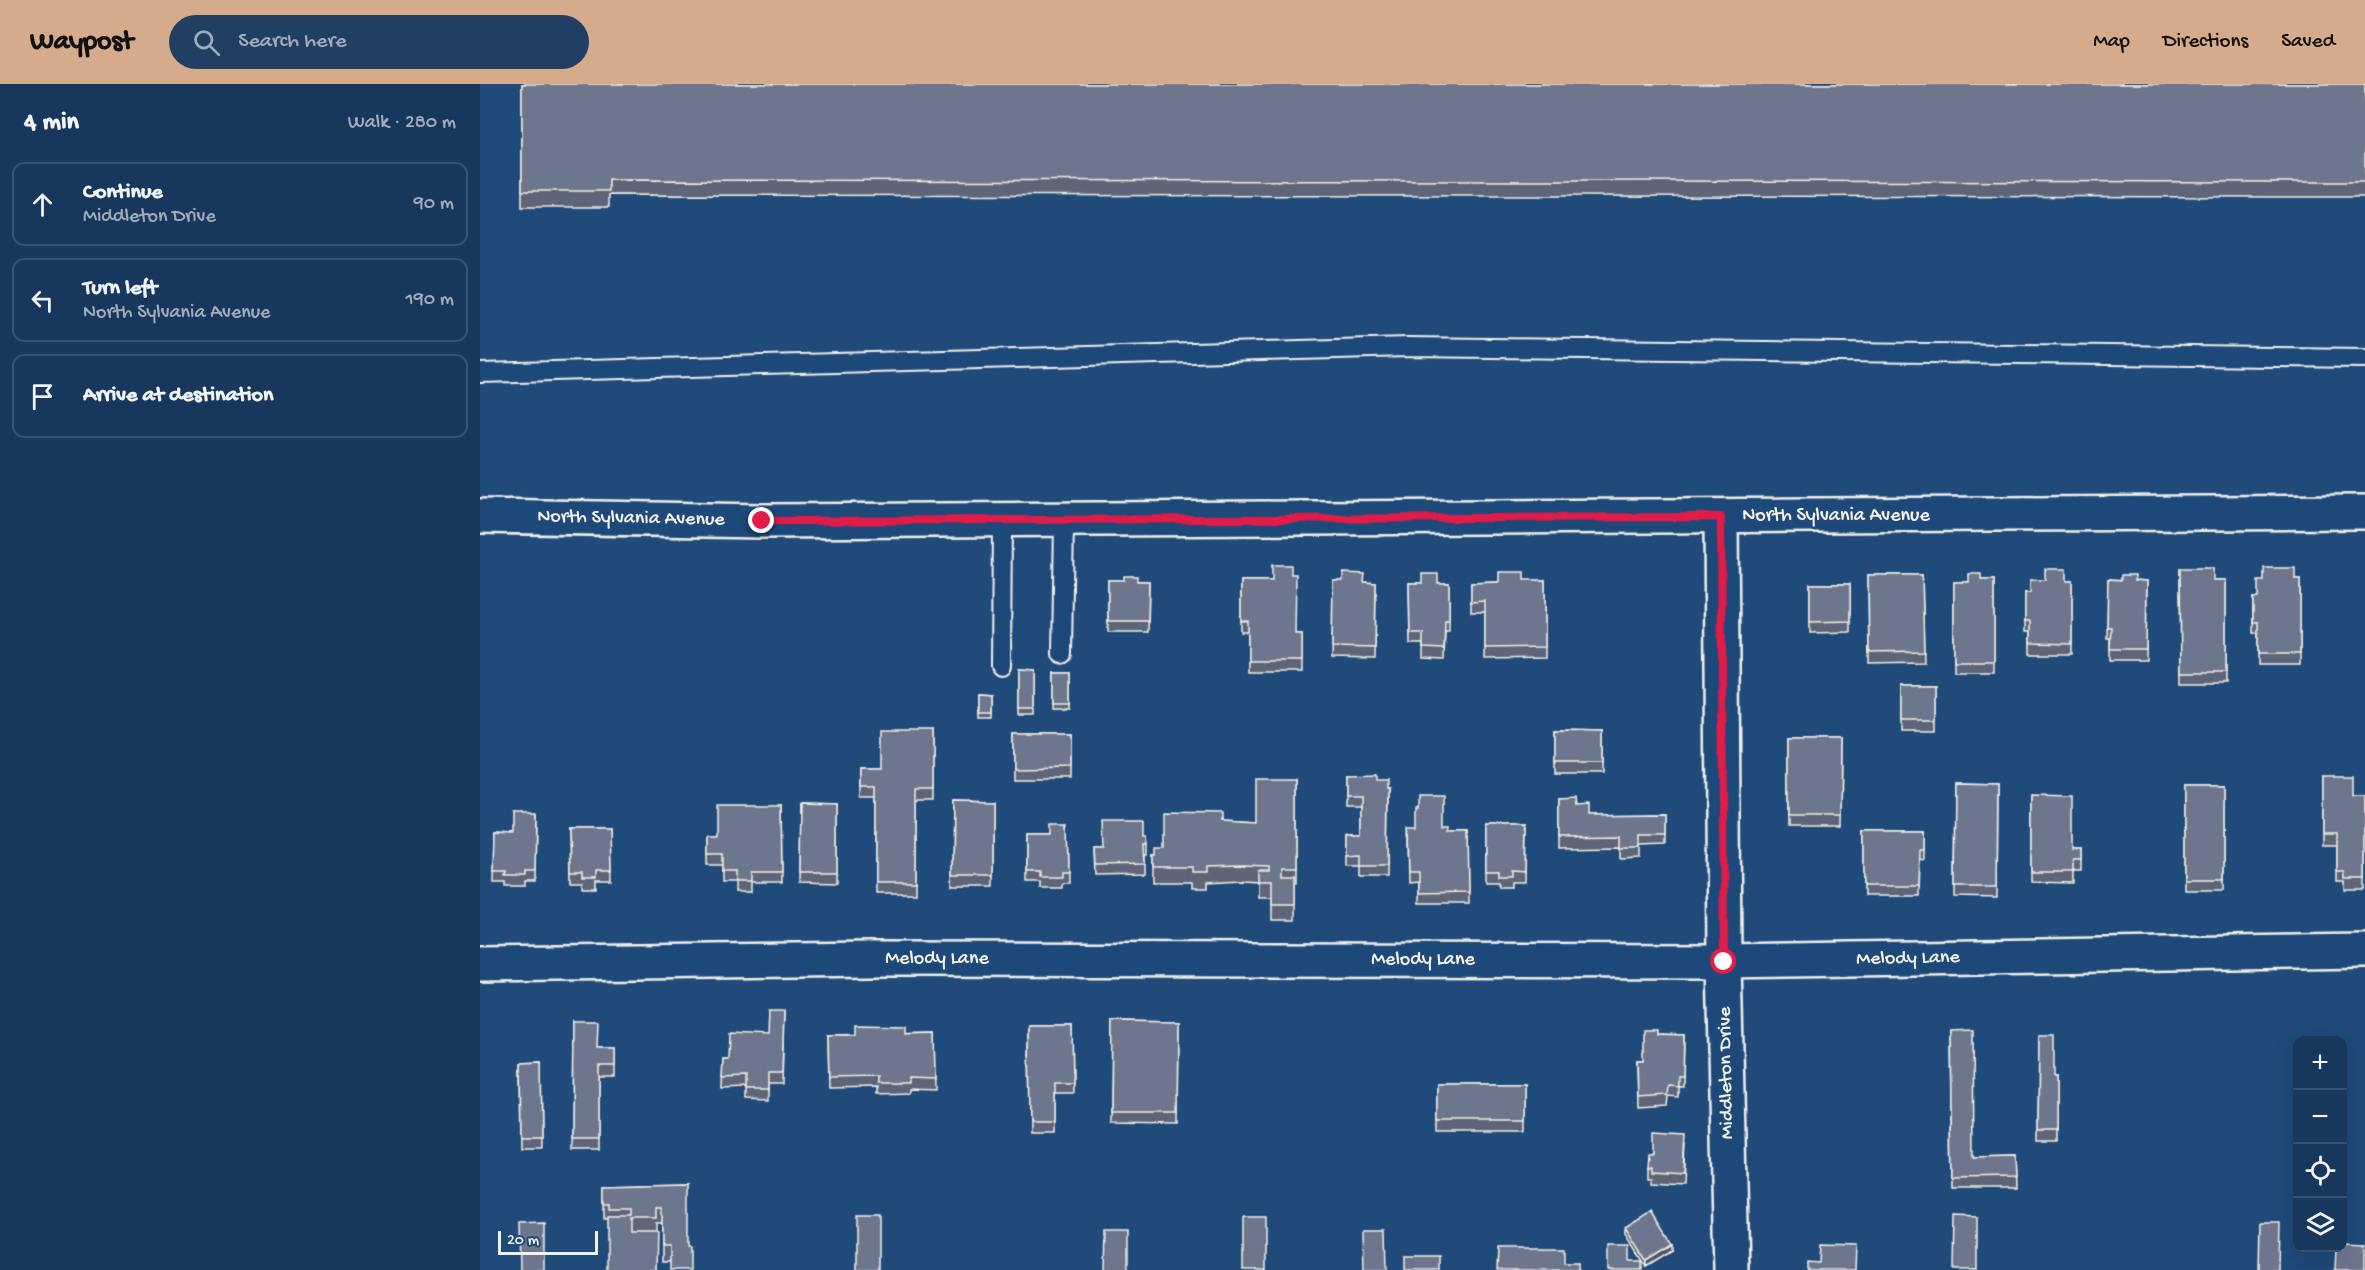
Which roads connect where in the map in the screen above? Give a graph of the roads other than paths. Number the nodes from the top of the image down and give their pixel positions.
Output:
1 (2365, 358) edge
2 (480, 373) edge
3 (2365, 512) edge
4 (480, 516) edge
5 (1721, 517) junction
6 (1002, 520) junction
7 (1064, 520) junction
8 (1062, 654) dead end
9 (1001, 666) dead end
10 (2365, 951) edge
11 (1724, 962) junction
12 (480, 964) edge
13 (1731, 1270) edge

1 - 2 lane
3 - 5 street, North Sylvania Avenue
4 - 6 street, North Sylvania Avenue
5 - 7 street, North Sylvania Avenue
5 - 11 street, Middleton Drive
6 - 7 street, North Sylvania Avenue
6 - 9 lane
7 - 8 lane
10 - 11 street, Melody Lane
11 - 12 street, Melody Lane
11 - 13 street, Middleton Drive

